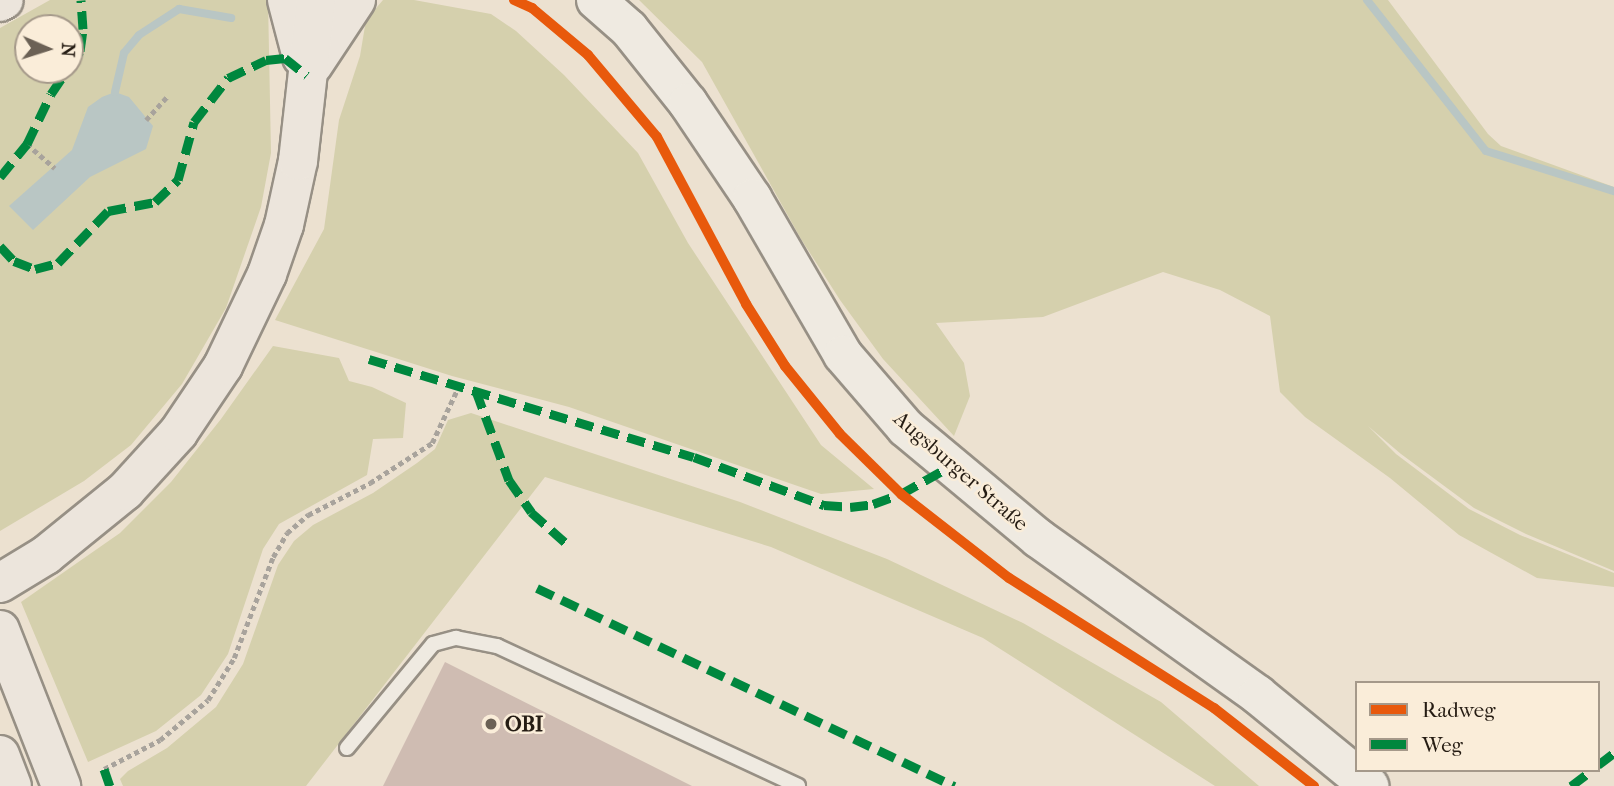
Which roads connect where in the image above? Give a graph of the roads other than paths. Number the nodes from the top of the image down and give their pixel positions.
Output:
1 (287, 0) edge
2 (316, 0) edge
3 (356, 0) edge
4 (596, 0) edge
5 (307, 76) junction
6 (0, 583) edge
7 (0, 630) edge
8 (347, 748) dead end
9 (0, 755) edge
10 (12, 786) edge
11 (61, 786) edge
12 (797, 786) edge
13 (1369, 786) edge

1 - 5 highway
2 - 5 highway
3 - 5 highway
4 - 13 main road, Augsburger Straße
5 - 6 highway
7 - 11 highway
8 - 12 lane
9 - 10 highway

